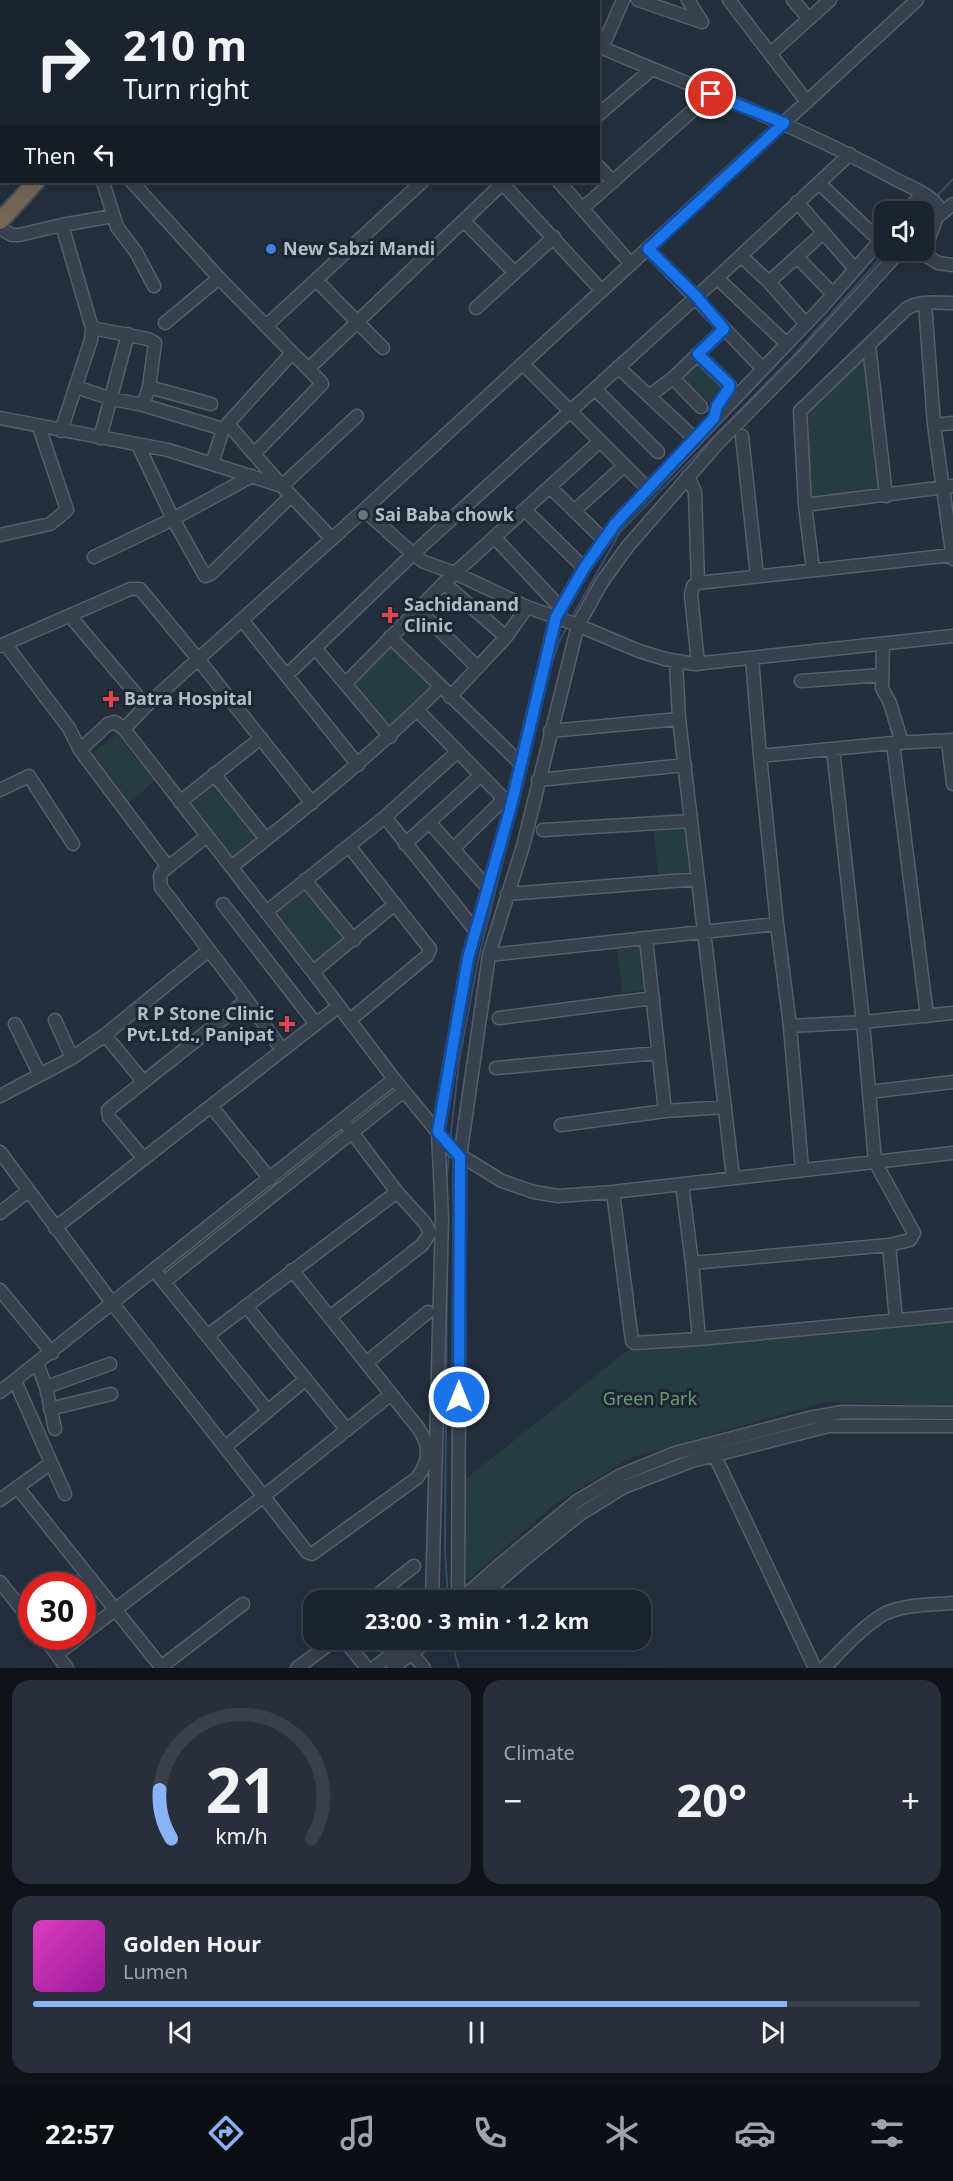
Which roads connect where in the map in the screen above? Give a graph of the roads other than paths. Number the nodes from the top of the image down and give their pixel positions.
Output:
1 (623, 0) edge
2 (638, 0) edge
3 (688, 0) edge
4 (729, 0) edge
5 (793, 0) edge
6 (830, 0) edge
7 (912, 2) edge
8 (809, 19) junction
9 (600, 47) edge
10 (771, 53) junction
11 (652, 69) junction
12 (711, 94) junction
13 (807, 102) junction
14 (600, 113) edge
15 (784, 123) junction
16 (850, 154) junction
17 (600, 168) edge
18 (613, 182) junction
19 (23, 183) edge
20 (35, 183) edge
21 (103, 183) edge
22 (133, 183) edge
23 (421, 183) edge
24 (502, 183) edge
25 (504, 183) edge
26 (560, 183) edge
27 (819, 183) junction
28 (923, 194) junction
29 (916, 201) edge
30 (797, 202) junction
31 (953, 204) edge
32 (0, 207) edge
33 (583, 208) junction
34 (938, 212) junction
35 (113, 216) junction
36 (934, 217) edge
37 (0, 221) edge
38 (464, 221) junction
39 (62, 225) junction
40 (0, 228) edge
41 (874, 230) edge
42 (823, 233) junction
43 (554, 237) junction
44 (874, 248) edge
45 (648, 249) junction
46 (741, 256) junction
47 (797, 257) junction
48 (891, 261) edge
49 (631, 264) junction
50 (953, 265) edge
51 (855, 269) junction
52 (515, 273) junction
53 (219, 278) junction
54 (717, 278) junction
55 (316, 280) junction
56 (770, 282) junction
57 (154, 286) dead end
58 (602, 291) junction
59 (833, 294) junction
60 (696, 296) junction
61 (925, 303) junction
62 (953, 303) edge
63 (476, 308) dead end
64 (357, 322) junction
65 (165, 323) dead end
66 (806, 324) junction
67 (266, 326) junction
68 (92, 328) junction
69 (724, 329) junction
70 (128, 334) junction
71 (787, 344) junction
72 (869, 345) junction
73 (383, 348) dead end
74 (292, 353) junction
75 (698, 354) junction
76 (523, 364) junction
77 (618, 367) junction
78 (308, 369) junction
79 (763, 369) junction
80 (673, 378) junction
81 (76, 387) junction
82 (149, 387) junction
83 (594, 389) junction
84 (649, 396) junction
85 (112, 399) junction
86 (211, 404) dead end
87 (143, 405) junction
88 (701, 407) dead end
89 (571, 410) junction
90 (357, 416) dead end
91 (0, 418) edge
92 (714, 418) junction
93 (953, 423) edge
94 (934, 425) junction
95 (39, 427) junction
96 (226, 427) junction
97 (61, 431) junction
98 (742, 436) dead end
99 (100, 438) junction
100 (695, 439) junction
101 (599, 442) junction
102 (138, 445) junction
103 (658, 452) dead end
104 (254, 454) junction
105 (212, 464) junction
106 (624, 466) junction
107 (252, 476) junction
108 (688, 476) junction
109 (282, 486) junction
110 (550, 487) junction
111 (948, 487) edge
112 (648, 489) junction
113 (291, 496) junction
114 (886, 496) junction
115 (805, 505) junction
116 (364, 510) junction
117 (526, 511) junction
118 (573, 511) junction
119 (173, 519) junction
120 (0, 535) edge
121 (332, 538) junction
122 (495, 538) junction
123 (604, 540) junction
124 (413, 554) junction
125 (953, 556) edge
126 (94, 557) dead end
127 (583, 567) junction
128 (813, 570) junction
129 (455, 573) junction
130 (757, 576) junction
131 (444, 583) junction
132 (698, 583) junction
133 (555, 602) junction
134 (527, 607) junction
135 (418, 609) junction
136 (70, 616) junction
137 (554, 616) junction
138 (242, 620) junction
139 (577, 625) junction
140 (953, 636) edge
141 (506, 637) junction
142 (390, 638) junction
143 (883, 644) junction
144 (3, 645) edge
145 (316, 649) junction
146 (752, 658) junction
147 (198, 659) junction
148 (676, 662) junction
149 (698, 664) junction
150 (477, 668) junction
151 (287, 675) junction
152 (882, 675) junction
153 (801, 681) dead end
154 (346, 683) junction
155 (440, 687) junction
156 (450, 697) junction
157 (146, 706) junction
158 (417, 710) junction
159 (680, 719) junction
160 (124, 729) junction
161 (550, 731) junction
162 (390, 736) junction
163 (261, 738) junction
164 (951, 741) edge
165 (897, 743) junction
166 (833, 749) junction
167 (80, 750) junction
168 (457, 752) junction
169 (760, 756) junction
170 (520, 763) junction
171 (358, 765) junction
172 (685, 765) junction
173 (214, 774) junction
174 (480, 776) junction
175 (538, 780) junction
176 (953, 784) edge
177 (0, 790) edge
178 (180, 802) junction
179 (507, 802) junction
180 (312, 803) junction
181 (385, 817) junction
182 (691, 821) junction
183 (430, 823) junction
184 (543, 830) dead end
185 (207, 836) junction
186 (266, 839) junction
187 (74, 844) dead end
188 (405, 844) junction
189 (349, 846) junction
190 (453, 849) junction
191 (168, 867) junction
192 (231, 867) junction
193 (698, 879) junction
194 (305, 880) junction
195 (487, 887) junction
196 (507, 894) junction
197 (223, 904) dead end
198 (395, 904) junction
199 (266, 912) junction
200 (777, 924) junction
201 (475, 930) junction
202 (705, 931) junction
203 (646, 939) junction
204 (354, 940) junction
205 (209, 951) junction
206 (489, 955) junction
207 (313, 972) junction
208 (653, 998) junction
209 (247, 1000) junction
210 (339, 1005) junction
211 (953, 1013) edge
212 (927, 1016) junction
213 (498, 1018) dead end
214 (55, 1020) dead end
215 (350, 1020) junction
216 (863, 1022) junction
217 (15, 1024) dead end
218 (316, 1024) junction
219 (790, 1026) junction
220 (105, 1035) junction
221 (282, 1050) junction
222 (657, 1053) junction
223 (72, 1058) junction
224 (496, 1068) dead end
225 (40, 1075) junction
226 (394, 1079) junction
227 (143, 1081) junction
228 (953, 1082) edge
229 (404, 1091) junction
230 (869, 1092) junction
231 (0, 1096) edge
232 (212, 1106) junction
233 (725, 1107) junction
234 (665, 1111) junction
235 (342, 1120) junction
236 (561, 1125) dead end
237 (352, 1133) junction
238 (439, 1134) junction
239 (0, 1152) edge
240 (953, 1153) edge
241 (457, 1154) junction
242 (144, 1159) junction
243 (875, 1162) junction
244 (802, 1169) junction
245 (733, 1177) junction
246 (270, 1179) junction
247 (682, 1184) junction
248 (28, 1191) junction
249 (397, 1191) junction
250 (613, 1192) junction
251 (0, 1213) edge
252 (55, 1228) junction
253 (889, 1245) junction
254 (692, 1263) junction
255 (292, 1270) junction
256 (155, 1271) junction
257 (164, 1282) junction
258 (0, 1290) edge
259 (113, 1304) junction
260 (246, 1306) junction
261 (428, 1312) dead end
262 (953, 1315) edge
263 (330, 1317) junction
264 (896, 1320) junction
265 (207, 1336) junction
266 (699, 1339) junction
267 (51, 1353) junction
268 (37, 1363) junction
269 (366, 1363) junction
270 (110, 1364) dead end
271 (306, 1379) junction
272 (15, 1381) junction
273 (46, 1387) junction
274 (0, 1392) edge
275 (111, 1394) dead end
276 (390, 1395) junction
277 (50, 1409) junction
278 (268, 1411) junction
279 (953, 1413) edge
280 (953, 1426) edge
281 (55, 1430) dead end
282 (347, 1430) junction
283 (225, 1447) junction
284 (712, 1450) junction
285 (51, 1463) junction
286 (17, 1486) junction
287 (64, 1494) dead end
288 (264, 1496) junction
289 (0, 1500) edge
290 (414, 1566) dead end
291 (0, 1582) edge
292 (384, 1590) edge
293 (432, 1590) edge
294 (459, 1590) edge
295 (471, 1590) edge
296 (489, 1590) edge
297 (18, 1604) edge
298 (243, 1604) dead end
299 (953, 1604) edge
300 (116, 1610) junction
301 (96, 1625) edge
302 (54, 1650) edge
303 (63, 1650) edge
304 (321, 1650) edge
305 (353, 1650) edge
306 (401, 1650) edge
307 (406, 1650) edge
308 (412, 1650) edge
309 (57, 1654) junction
310 (67, 1668) edge
311 (162, 1668) edge
312 (297, 1668) edge
313 (368, 1668) edge
314 (374, 1668) edge
315 (393, 1668) edge
316 (424, 1668) edge
317 (816, 1668) edge
318 (824, 1668) edge

1 - 9 street
2 - 3 street
4 - 10 street
5 - 8 street
6 - 8 street
7 - 13 street
8 - 10 street
9 - 11 street
10 - 13 street
11 - 12 street
11 - 14 street
12 - 15 street
12 - 18 street
13 - 15 street
15 - 16 street
15 - 45 street
16 - 27 street
16 - 28 street
17 - 18 street
18 - 33 street
19 - 32 highway
20 - 37 highway
21 - 35 street
22 - 53 street
23 - 55 street
24 - 38 street
25 - 43 street
26 - 33 street
27 - 30 street
27 - 41 street
28 - 29 street
28 - 34 street
30 - 42 street
30 - 46 street
31 - 34 street
33 - 49 street
34 - 36 street
34 - 50 street
35 - 39 street
35 - 57 street
38 - 52 street
38 - 64 street
39 - 40 street
39 - 68 street
42 - 47 street
42 - 51 street
43 - 52 street
43 - 58 street
44 - 51 street
45 - 49 street
45 - 60 street
46 - 54 street
46 - 56 street
47 - 56 street
47 - 59 street
48 - 108 street
49 - 58 street
51 - 59 street
52 - 63 street
53 - 65 street
53 - 67 street
54 - 60 street
54 - 71 street
55 - 64 street
55 - 67 street
56 - 66 street
58 - 76 street
59 - 66 street
60 - 69 street
60 - 77 street
61 - 62 street
61 - 72 street
61 - 94 street
64 - 73 street
64 - 78 street
66 - 71 street
67 - 74 street
68 - 70 street
68 - 81 street
69 - 75 street
69 - 79 street
70 - 82 street
70 - 85 street
71 - 79 street
72 - 114 street
72 - 115 street
74 - 78 street
74 - 96 street
75 - 80 street
75 - 92 street
76 - 89 street
76 - 116 street
77 - 83 street
77 - 84 street
78 - 104 street
79 - 92 street
80 - 84 street
80 - 88 street
81 - 85 street
81 - 97 street
82 - 86 street
82 - 87 street
83 - 89 street
83 - 103 street
84 - 100 street
85 - 87 street
85 - 99 street
87 - 96 street
89 - 101 street
89 - 124 street
90 - 109 street
91 - 95 street
92 - 100 street
93 - 94 street
94 - 111 street
95 - 97 street
95 - 120 street
96 - 104 street
96 - 105 street
97 - 99 street
98 - 130 street
99 - 102 street
100 - 112 street
101 - 106 street
101 - 110 street
102 - 105 street
102 - 119 street
104 - 109 street
105 - 107 street
106 - 112 street
106 - 118 street
107 - 109 street
107 - 119 street
108 - 132 street
108 - 139 street
109 - 113 street
110 - 117 street
110 - 118 street
111 - 114 street
111 - 125 street
112 - 123 street
113 - 119 street
113 - 121 street
114 - 115 street
115 - 128 street
116 - 121 street
116 - 124 street
117 - 122 street
117 - 127 street
118 - 123 street
119 - 126 street
121 - 138 street
122 - 129 street
122 - 133 street
123 - 127 street
124 - 129 street
124 - 145 street
125 - 128 street
127 - 133 street
127 - 137 street
128 - 130 street
129 - 131 street
129 - 134 street
130 - 132 street
131 - 135 street
131 - 141 street
132 - 149 street
133 - 137 street
134 - 137 street
134 - 141 street
135 - 142 street
135 - 150 street
136 - 144 street
136 - 147 street
136 - 157 street
137 - 139 street
137 - 170 street
138 - 147 street
138 - 151 street
139 - 148 street
139 - 161 street
140 - 143 street
141 - 150 street
142 - 154 street
142 - 155 street
143 - 146 street
143 - 152 street
144 - 167 street
145 - 151 street
145 - 154 street
146 - 149 street
146 - 169 street
147 - 157 street
147 - 163 street
148 - 149 street
148 - 159 street
150 - 156 street
151 - 171 street
152 - 153 street
152 - 165 street
154 - 162 street
155 - 156 street
155 - 158 street
156 - 170 street
157 - 160 street
158 - 162 street
158 - 168 street
159 - 161 street
159 - 172 street
160 - 167 street
160 - 178 street
161 - 175 street
162 - 171 street
163 - 173 street
163 - 180 street
164 - 165 street
164 - 176 street
165 - 166 street
165 - 212 street
166 - 169 street
166 - 216 street
167 - 191 street
168 - 174 street
168 - 181 street
169 - 200 street
170 - 179 street
171 - 180 street
172 - 175 street
172 - 182 street
173 - 178 street
173 - 186 street
174 - 179 street
174 - 183 street
175 - 196 street
177 - 187 street
178 - 185 street
179 - 190 street
179 - 195 street
180 - 186 street
181 - 188 street
181 - 189 street
182 - 184 street
182 - 193 street
183 - 188 street
183 - 190 street
185 - 191 street
185 - 192 street
186 - 192 street
188 - 201 street
189 - 194 street
189 - 198 street
190 - 195 street
191 - 205 street
192 - 199 street
193 - 196 street
193 - 202 street
194 - 199 street
194 - 204 street
195 - 201 street
196 - 206 street
197 - 218 street
198 - 204 street
198 - 215 street
199 - 207 street
200 - 202 street
200 - 219 street
201 - 238 street
202 - 203 street
202 - 233 street
203 - 206 street
203 - 208 street
204 - 207 street
205 - 209 street
205 - 220 street
206 - 241 street
207 - 210 street
208 - 213 street
208 - 222 street
209 - 221 street
209 - 227 street
210 - 215 street
210 - 218 street
211 - 212 street
212 - 216 street
214 - 223 street
215 - 226 street
216 - 219 street
216 - 230 street
217 - 225 street
218 - 221 street
219 - 244 street
220 - 223 street
220 - 227 street
221 - 232 street
222 - 224 street
222 - 234 street
223 - 225 street
225 - 231 street
226 - 229 street
226 - 235 street
227 - 242 street
228 - 230 street
229 - 237 street
229 - 238 street
230 - 243 street
232 - 242 street
232 - 246 street
233 - 234 street
233 - 245 street
234 - 236 street
235 - 237 street
235 - 246 street
237 - 249 street
237 - 257 street
238 - 241 street
238 - 293 street
239 - 248 street
240 - 243 street
241 - 250 street
241 - 294 street
242 - 252 street
243 - 244 street
243 - 253 street
244 - 245 street
245 - 247 street
246 - 256 street
247 - 250 street
247 - 254 street
248 - 251 street
248 - 252 street
249 - 255 street
249 - 263 street
250 - 266 street
252 - 259 street
253 - 254 street
253 - 264 street
254 - 266 street
255 - 260 street
255 - 263 street
256 - 257 street
256 - 259 street
257 - 265 street
258 - 267 street
259 - 267 street
259 - 283 street
260 - 265 street
260 - 271 street
261 - 269 street
262 - 264 street
263 - 269 street
264 - 266 street
265 - 278 street
267 - 268 street
268 - 272 street
268 - 273 street
269 - 276 street
270 - 273 street
271 - 278 street
271 - 282 street
272 - 274 street
272 - 285 street
273 - 277 street
275 - 277 street
276 - 282 street
276 - 288 street
277 - 281 street
278 - 283 street
279 - 284 street
280 - 284 street
282 - 288 street
283 - 288 street
284 - 295 street
284 - 296 street
284 - 317 street
285 - 286 street
285 - 287 street
286 - 289 street
286 - 300 street
288 - 300 street
290 - 292 street
291 - 297 street
298 - 311 street
299 - 318 street
300 - 301 street
300 - 311 street
302 - 309 street
303 - 309 street
304 - 312 street
305 - 313 street
306 - 314 street
307 - 315 street
308 - 316 street
309 - 310 street

